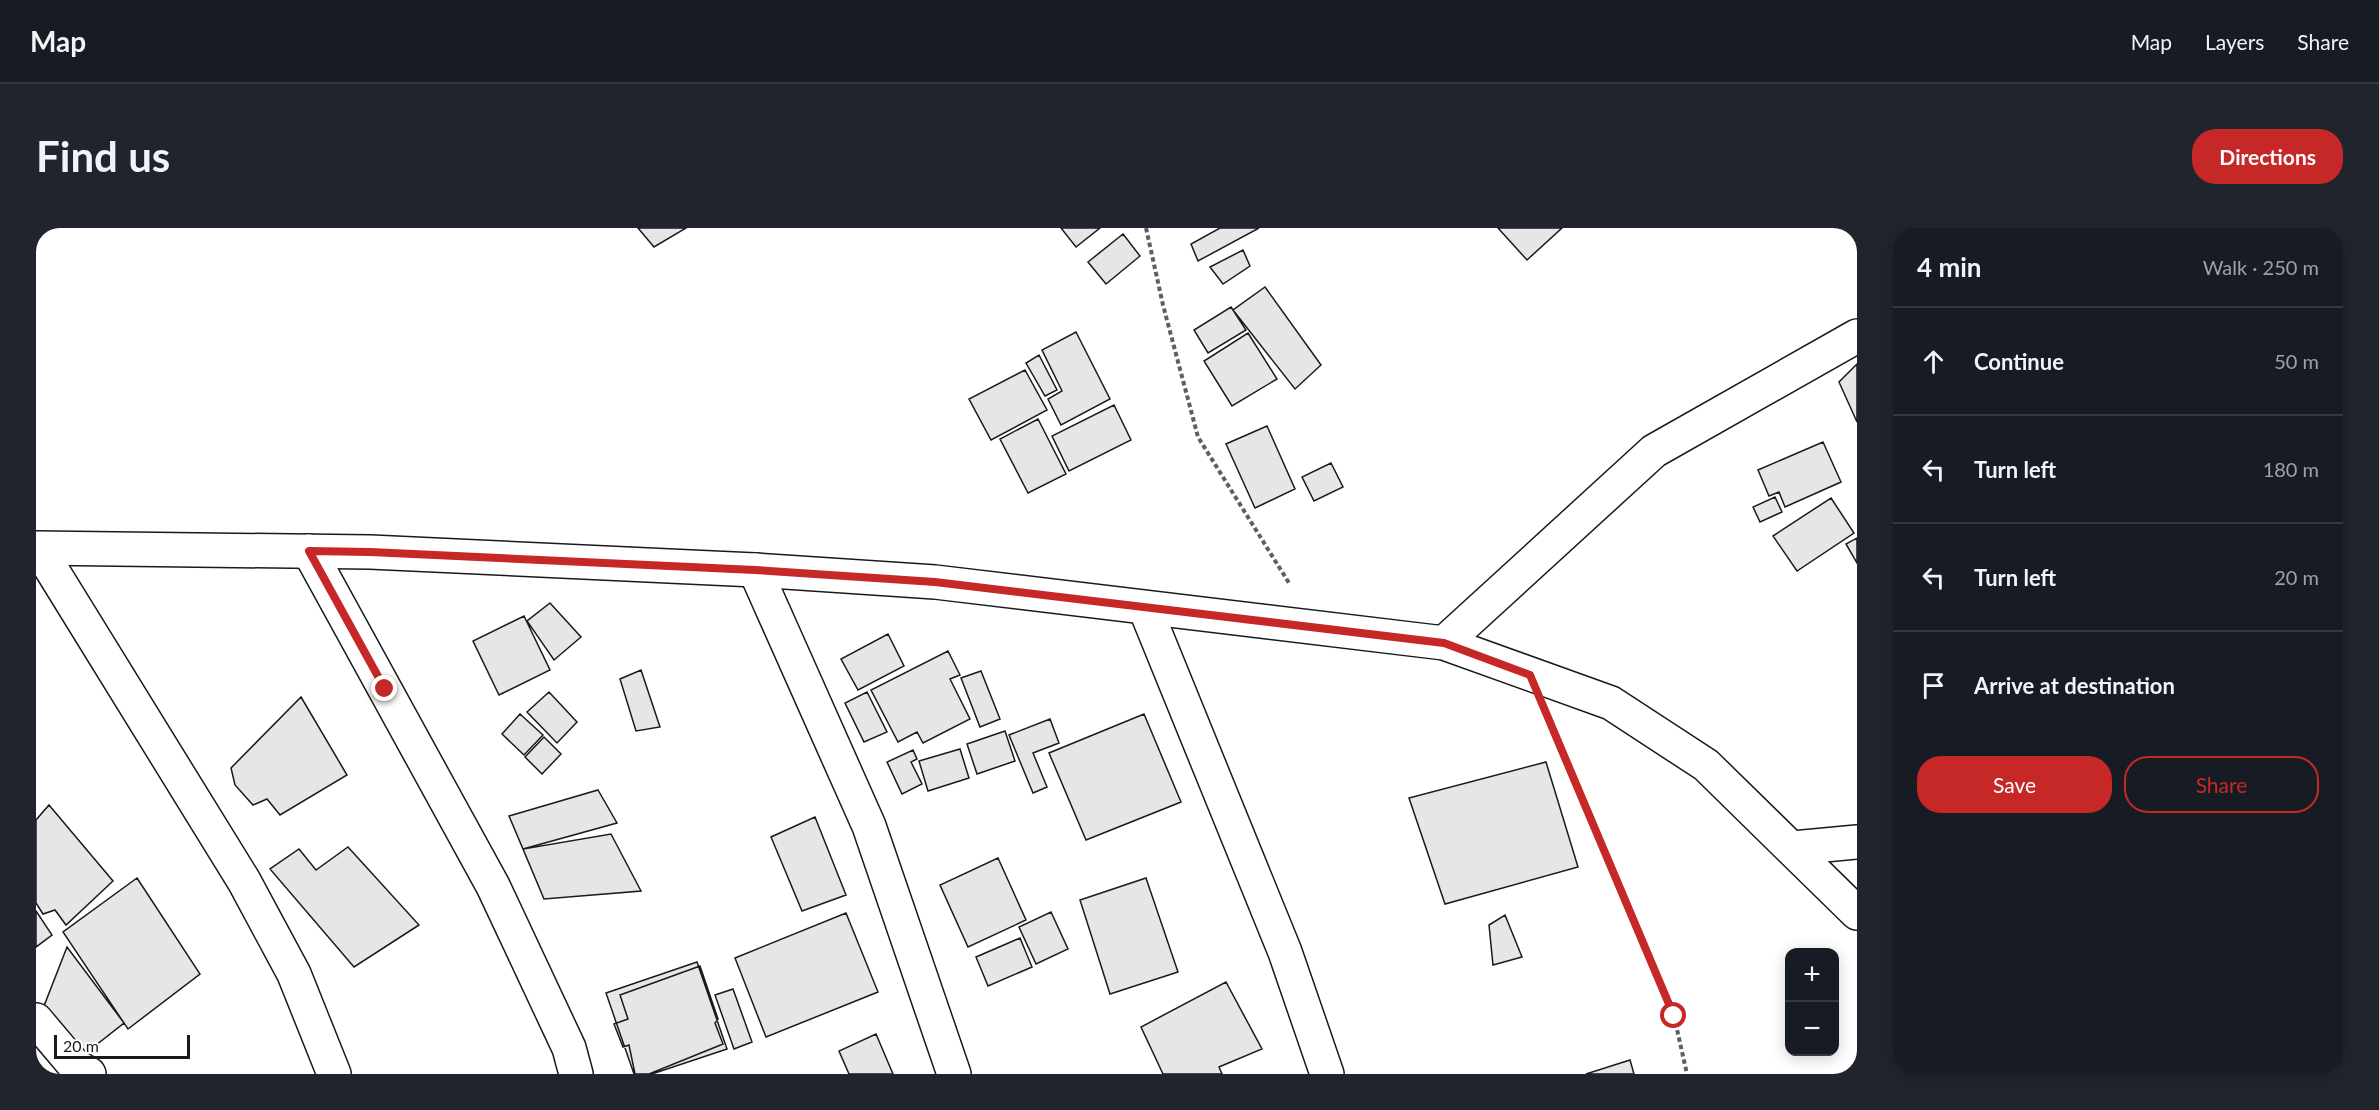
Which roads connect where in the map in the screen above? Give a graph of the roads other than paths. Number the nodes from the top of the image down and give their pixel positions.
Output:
1 (1857, 336) edge
2 (38, 549) edge
3 (309, 551) junction
4 (755, 570) junction
5 (1144, 608) junction
6 (1444, 643) junction
7 (1857, 842) edge
8 (1793, 848) junction
9 (1857, 913) edge
10 (36, 1020) edge
11 (89, 1074) edge
12 (334, 1074) edge
13 (576, 1074) edge
14 (954, 1074) edge
15 (1327, 1074) edge

1 - 6 street
2 - 3 street
2 - 12 street
3 - 4 street
3 - 13 street
4 - 5 street
4 - 14 street
5 - 6 street
5 - 15 street
6 - 8 street
7 - 8 street
8 - 9 street
10 - 11 street

